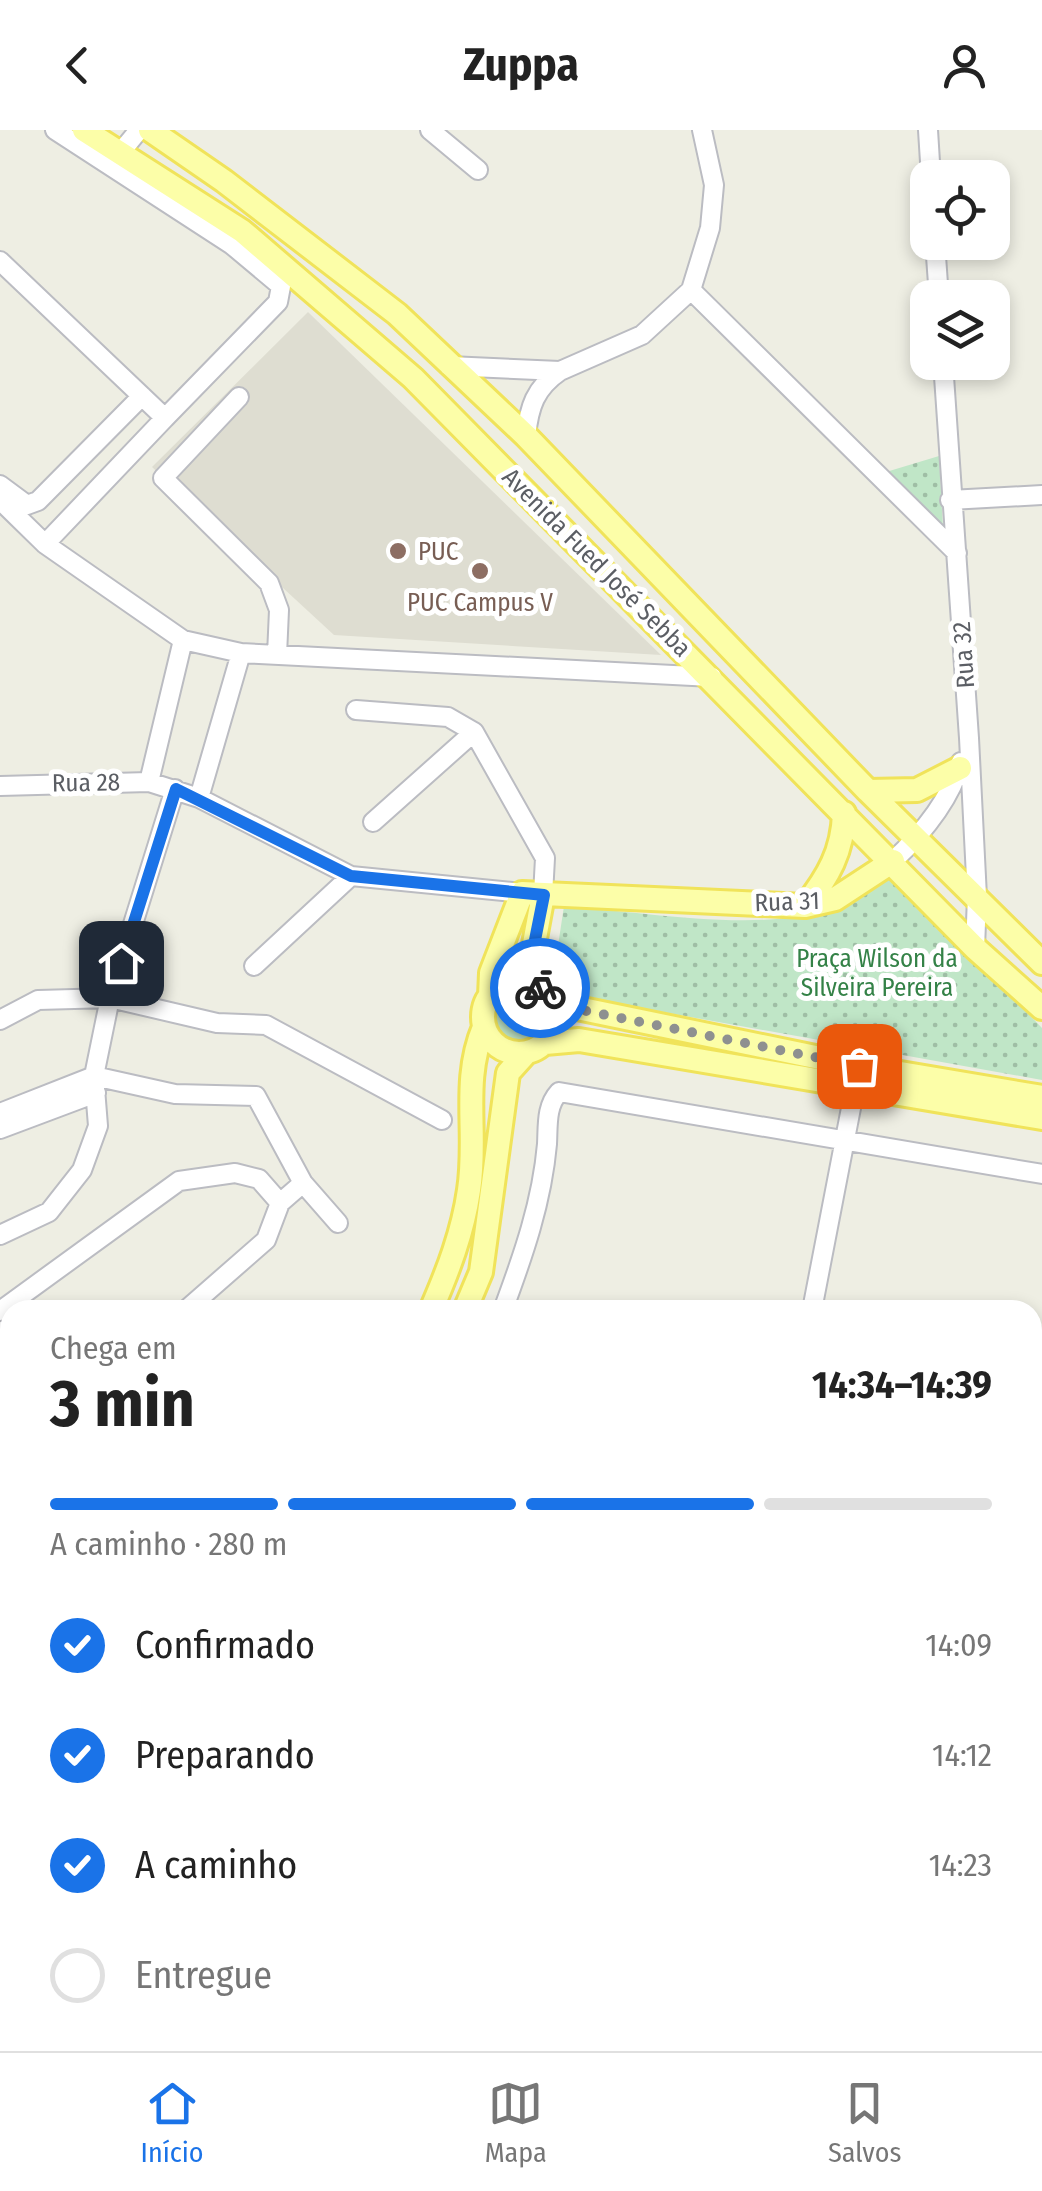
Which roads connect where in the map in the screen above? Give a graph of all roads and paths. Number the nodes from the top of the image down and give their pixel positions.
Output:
1 (55, 130) edge
2 (84, 130) edge
3 (139, 130) edge
4 (150, 130) edge
5 (702, 130) edge
6 (928, 130) edge
7 (432, 131) edge
8 (120, 153) junction
9 (930, 160) edge
10 (478, 170) dead end
11 (0, 262) edge
12 (691, 290) junction
13 (449, 366) junction
14 (560, 371) junction
15 (944, 380) edge
16 (142, 396) junction
17 (239, 397) dead end
18 (165, 418) junction
19 (526, 436) junction
20 (0, 485) edge
21 (1042, 495) edge
22 (0, 500) edge
23 (950, 500) junction
24 (45, 544) junction
25 (957, 553) junction
26 (183, 640) junction
27 (241, 653) junction
28 (277, 655) junction
29 (712, 678) junction
30 (356, 710) dead end
31 (474, 732) junction
32 (968, 738) junction
33 (960, 768) junction
34 (149, 782) junction
35 (0, 786) edge
36 (176, 789) junction
37 (868, 791) junction
38 (199, 798) junction
39 (844, 813) junction
40 (373, 822) dead end
41 (916, 840) junction
42 (893, 861) junction
43 (351, 876) junction
44 (533, 894) junction
45 (977, 896) junction
46 (806, 906) junction
47 (975, 948) junction
48 (1042, 963) edge
49 (254, 966) dead end
50 (546, 995) junction
51 (490, 996) junction
52 (110, 998) junction
53 (1042, 1008) edge
54 (0, 1020) edge
55 (484, 1026) junction
56 (535, 1048) junction
57 (857, 1076) junction
58 (94, 1085) junction
59 (1042, 1097) edge
60 (0, 1113) edge
61 (1042, 1118) edge
62 (442, 1120) dead end
63 (0, 1129) edge
64 (844, 1140) junction
65 (1042, 1174) edge
66 (303, 1183) junction
67 (280, 1203) junction
68 (338, 1223) dead end
69 (0, 1235) edge
70 (14, 1300) edge
71 (205, 1300) edge
72 (435, 1300) edge
73 (469, 1300) edge
74 (507, 1300) edge
75 (814, 1300) edge

1 - 18 street
2 - 8 main road, Avenida Fued José Sebba
3 - 8 street
4 - 13 main road, Avenida Fued José Sebba
5 - 12 street
6 - 9 street
7 - 10 street
8 - 29 main road, Avenida Fued José Sebba
11 - 16 street
12 - 14 street
12 - 25 street
13 - 14 street
13 - 19 main road, Avenida Fued José Sebba
14 - 19 street
15 - 23 street, Rua 32
16 - 18 street
16 - 20 street
17 - 28 street
18 - 24 street
19 - 37 main road, Avenida Fued José Sebba
21 - 23 street
22 - 24 street
23 - 25 street, Rua 32
24 - 26 street
25 - 32 street, Rua 32
26 - 27 street
26 - 34 street
27 - 28 street
27 - 38 street
28 - 29 street
29 - 39 main road, Avenida Fued José Sebba
30 - 31 street
31 - 40 street
31 - 44 street
32 - 33 street, Rua 31
32 - 45 street, Rua 32
33 - 37 main road
33 - 41 street, Rua 31
34 - 35 street, Rua 28
34 - 36 street, Rua 28
36 - 38 street, Rua 28
36 - 52 street
37 - 41 main road, Avenida Fued José Sebba
38 - 43 street, Rua 28
39 - 42 main road, Avenida Fued José Sebba
39 - 46 main road
41 - 42 street, Rua 31
41 - 45 main road, Avenida Fued José Sebba
42 - 46 main road, Rua 31
42 - 47 main road, Avenida Fued José Sebba
43 - 44 street, Rua 28
43 - 49 street
44 - 46 main road, Rua 31
44 - 50 main road
44 - 51 main road
45 - 47 street, Rua 32
45 - 48 main road, Avenida Fued José Sebba
47 - 53 main road, Avenida Fued José Sebba
50 - 51 main road
50 - 56 main road
50 - 57 main road
51 - 55 main road
52 - 54 street
52 - 58 street
52 - 62 street
55 - 56 main road
55 - 72 main road
56 - 57 main road
56 - 73 main road
57 - 59 main road
57 - 61 main road
57 - 64 street
58 - 60 street
58 - 63 street
58 - 66 street
58 - 69 street
64 - 65 street
64 - 74 street
64 - 75 street
66 - 67 street
66 - 68 street
67 - 70 street
67 - 71 street

